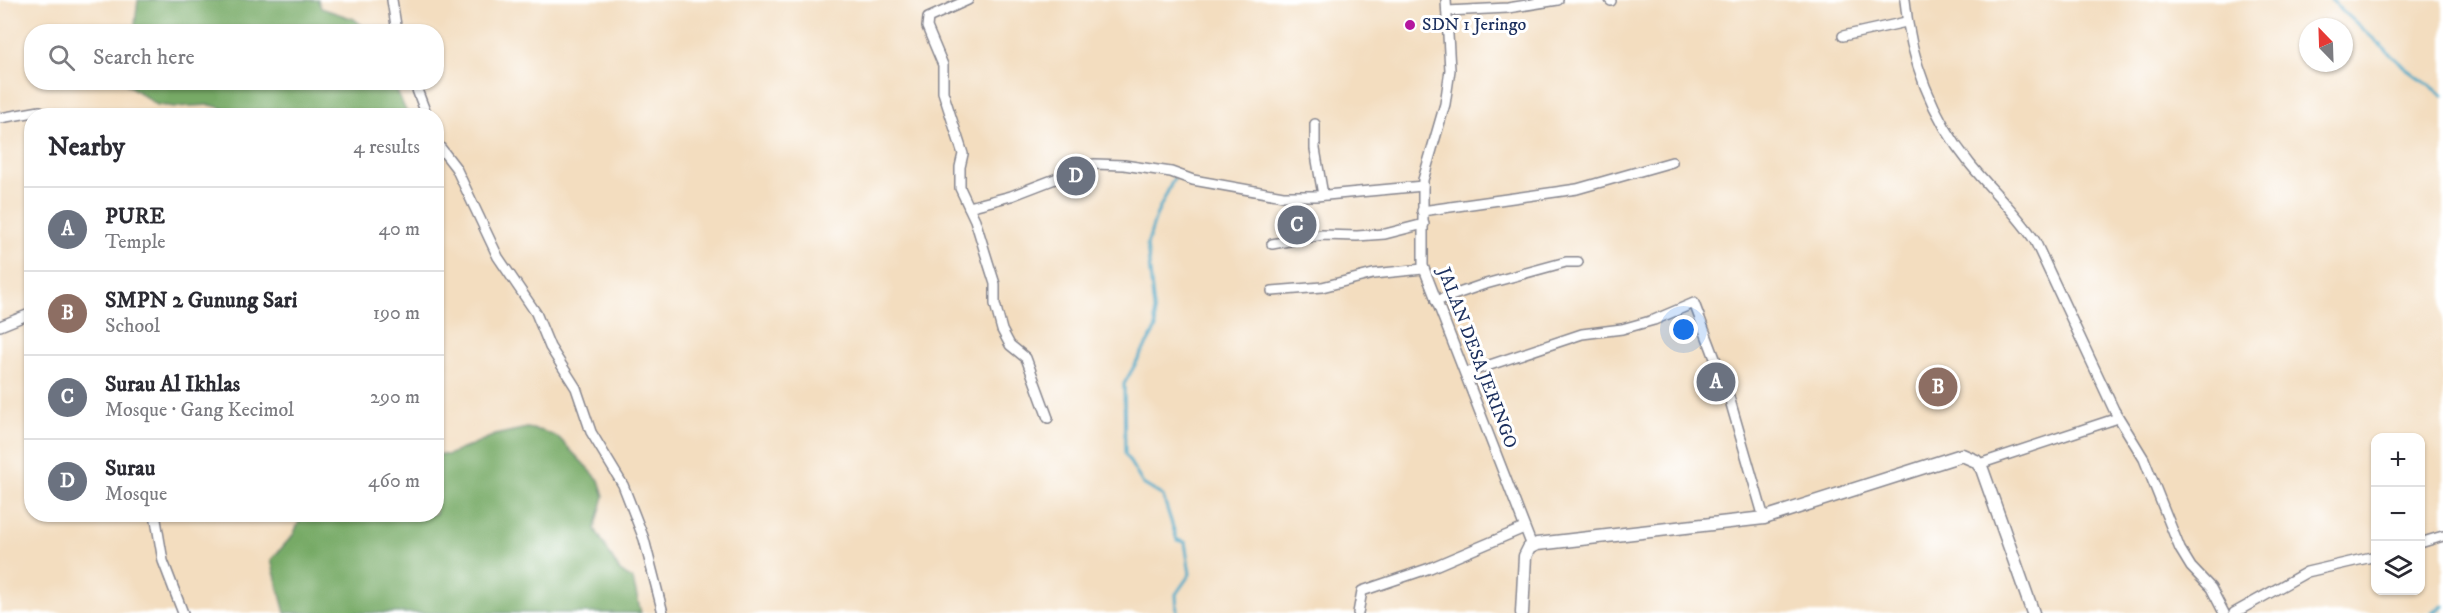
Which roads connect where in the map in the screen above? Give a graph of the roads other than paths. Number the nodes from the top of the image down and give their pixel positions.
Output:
1 (392, 0) edge
2 (968, 0) edge
3 (1446, 0) edge
4 (1558, 0) edge
5 (1905, 0) edge
6 (1447, 11) junction
7 (1906, 22) junction
8 (396, 24) edge
9 (1843, 36) dead end
10 (417, 90) edge
11 (424, 108) edge
12 (24, 114) edge
13 (0, 118) edge
14 (1315, 124) dead end
15 (444, 152) edge
16 (1672, 162) dead end
17 (1423, 186) junction
18 (1323, 195) junction
19 (969, 207) junction
20 (1422, 211) junction
21 (1424, 224) junction
22 (1272, 244) dead end
23 (1578, 261) dead end
24 (1423, 269) junction
25 (1272, 291) dead end
26 (1436, 301) junction
27 (24, 317) edge
28 (0, 326) edge
29 (1466, 373) junction
30 (1048, 418) dead end
31 (2118, 418) junction
32 (1979, 464) junction
33 (1764, 518) junction
34 (156, 522) edge
35 (1524, 528) junction
36 (2443, 536) edge
37 (2425, 542) edge
38 (1532, 546) junction
39 (2371, 557) edge
40 (183, 613) edge
41 (663, 613) edge
42 (1358, 613) edge
43 (1522, 613) edge
44 (2033, 613) edge
45 (2224, 613) edge
46 (2234, 613) edge

1 - 8 street
2 - 19 street
3 - 6 street, JALAN DESA JERINGO
4 - 6 street
5 - 7 street
6 - 17 street, JALAN DESA JERINGO
7 - 9 street
7 - 31 street
10 - 11 street
12 - 13 street
14 - 18 street
15 - 41 street
16 - 20 street
17 - 18 street
17 - 20 street, JALAN DESA JERINGO
18 - 19 street
19 - 30 street
20 - 21 street, JALAN DESA JERINGO
21 - 22 street
21 - 24 street, JALAN DESA JERINGO
23 - 26 street
24 - 25 street
24 - 26 street, JALAN DESA JERINGO
26 - 29 street, JALAN DESA JERINGO
27 - 28 street
29 - 33 street
29 - 35 street, JALAN DESA JERINGO
31 - 32 street
31 - 45 street
32 - 33 street
32 - 44 street
33 - 38 street
34 - 40 street
35 - 38 street, JALAN DESA JERINGO
35 - 42 street
36 - 37 street
38 - 43 street
39 - 46 street

